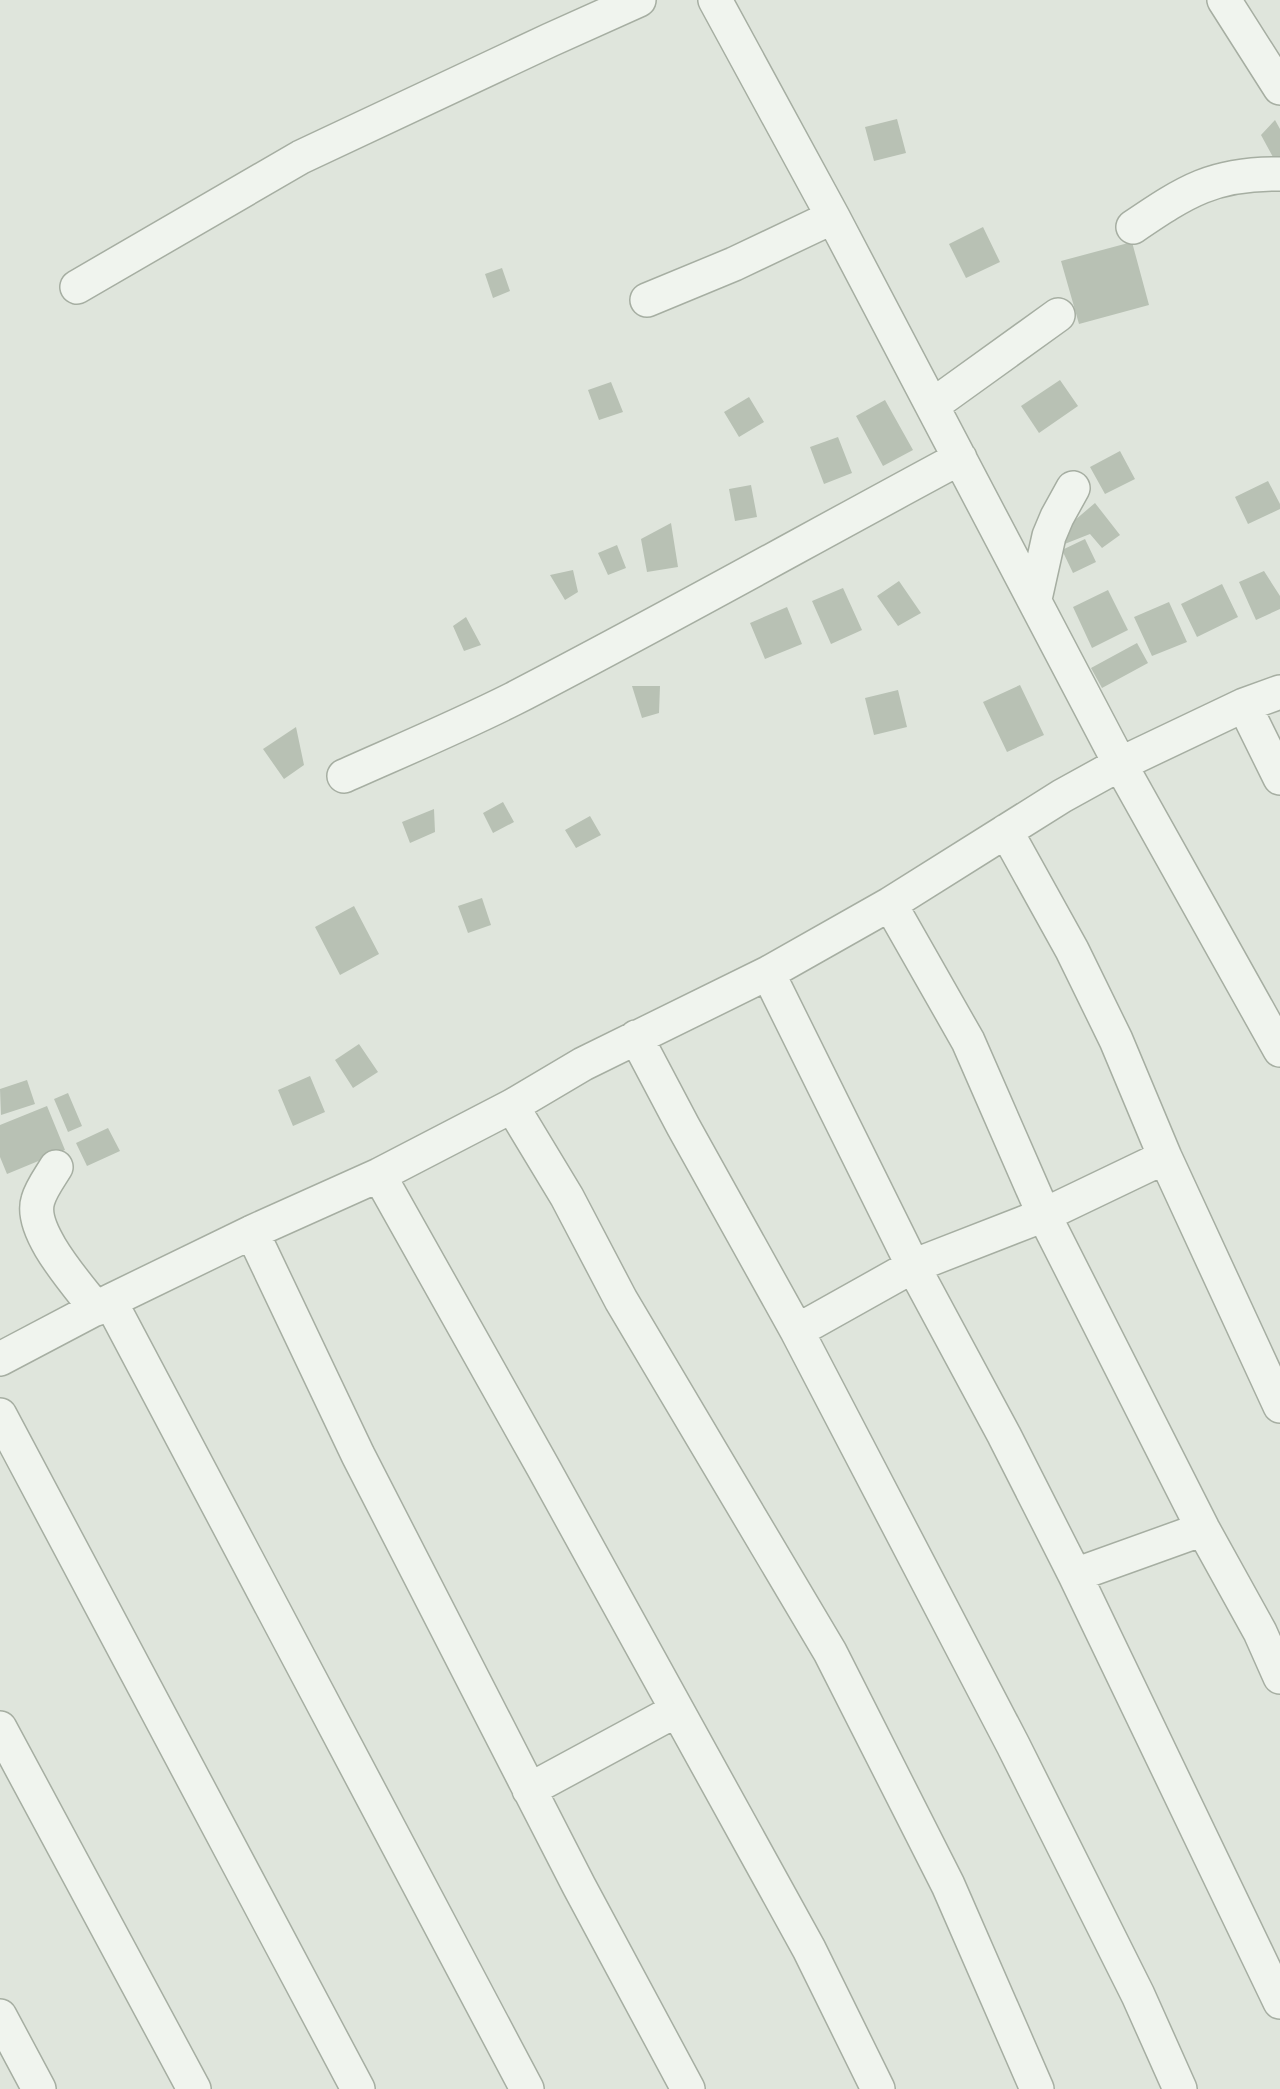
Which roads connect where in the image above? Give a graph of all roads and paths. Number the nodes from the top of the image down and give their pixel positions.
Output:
1 (639, 0) edge
2 (715, 0) edge
3 (1224, 0) edge
4 (1280, 88) edge
5 (1280, 174) edge
6 (833, 217) junction
7 (1133, 227) dead end
8 (77, 287) dead end
9 (647, 300) dead end
10 (1058, 315) dead end
11 (933, 405) junction
12 (960, 458) junction
13 (1074, 488) dead end
14 (1035, 599) junction
15 (1280, 692) edge
16 (1244, 705) junction
17 (1120, 764) junction
18 (344, 776) dead end
19 (1280, 778) edge
20 (1006, 831) junction
21 (890, 904) junction
22 (768, 973) junction
23 (636, 1037) junction
24 (1280, 1050) edge
25 (512, 1106) junction
26 (1165, 1157) junction
27 (56, 1167) dead end
28 (379, 1175) junction
29 (1044, 1215) junction
30 (252, 1232) junction
31 (913, 1266) junction
32 (103, 1305) junction
33 (797, 1331) junction
34 (0, 1359) edge
35 (1280, 1406) edge
36 (0, 1415) edge
37 (1203, 1529) junction
38 (1075, 1575) junction
39 (1280, 1677) edge
40 (677, 1710) junction
41 (0, 1728) edge
42 (530, 1790) junction
43 (1280, 2002) edge
44 (0, 2016) edge
45 (39, 2089) edge
46 (194, 2089) edge
47 (358, 2089) edge
48 (527, 2089) edge
49 (688, 2089) edge
50 (878, 2089) edge
51 (1037, 2089) edge
52 (1180, 2089) edge

1 - 8 street
2 - 6 street
3 - 4 street
5 - 7 street
6 - 9 street
6 - 11 street
10 - 11 street
11 - 12 street
12 - 14 street
12 - 18 street
13 - 14 street
14 - 17 street
15 - 16 street
16 - 17 street
16 - 19 street
17 - 20 street
17 - 24 street
20 - 21 street
20 - 26 street
21 - 22 street
21 - 29 street
22 - 23 street
22 - 31 street
23 - 25 street
23 - 33 street
25 - 28 street
25 - 51 street
26 - 29 street
26 - 35 street
27 - 32 street
28 - 30 street
28 - 40 street
29 - 31 street
29 - 37 street
30 - 32 street
30 - 42 street
31 - 33 street
31 - 38 street
32 - 34 street
32 - 48 street
33 - 52 street
36 - 47 street
37 - 38 street
37 - 39 street
38 - 43 street
40 - 42 street
40 - 50 street
41 - 46 street
42 - 49 street
44 - 45 street

